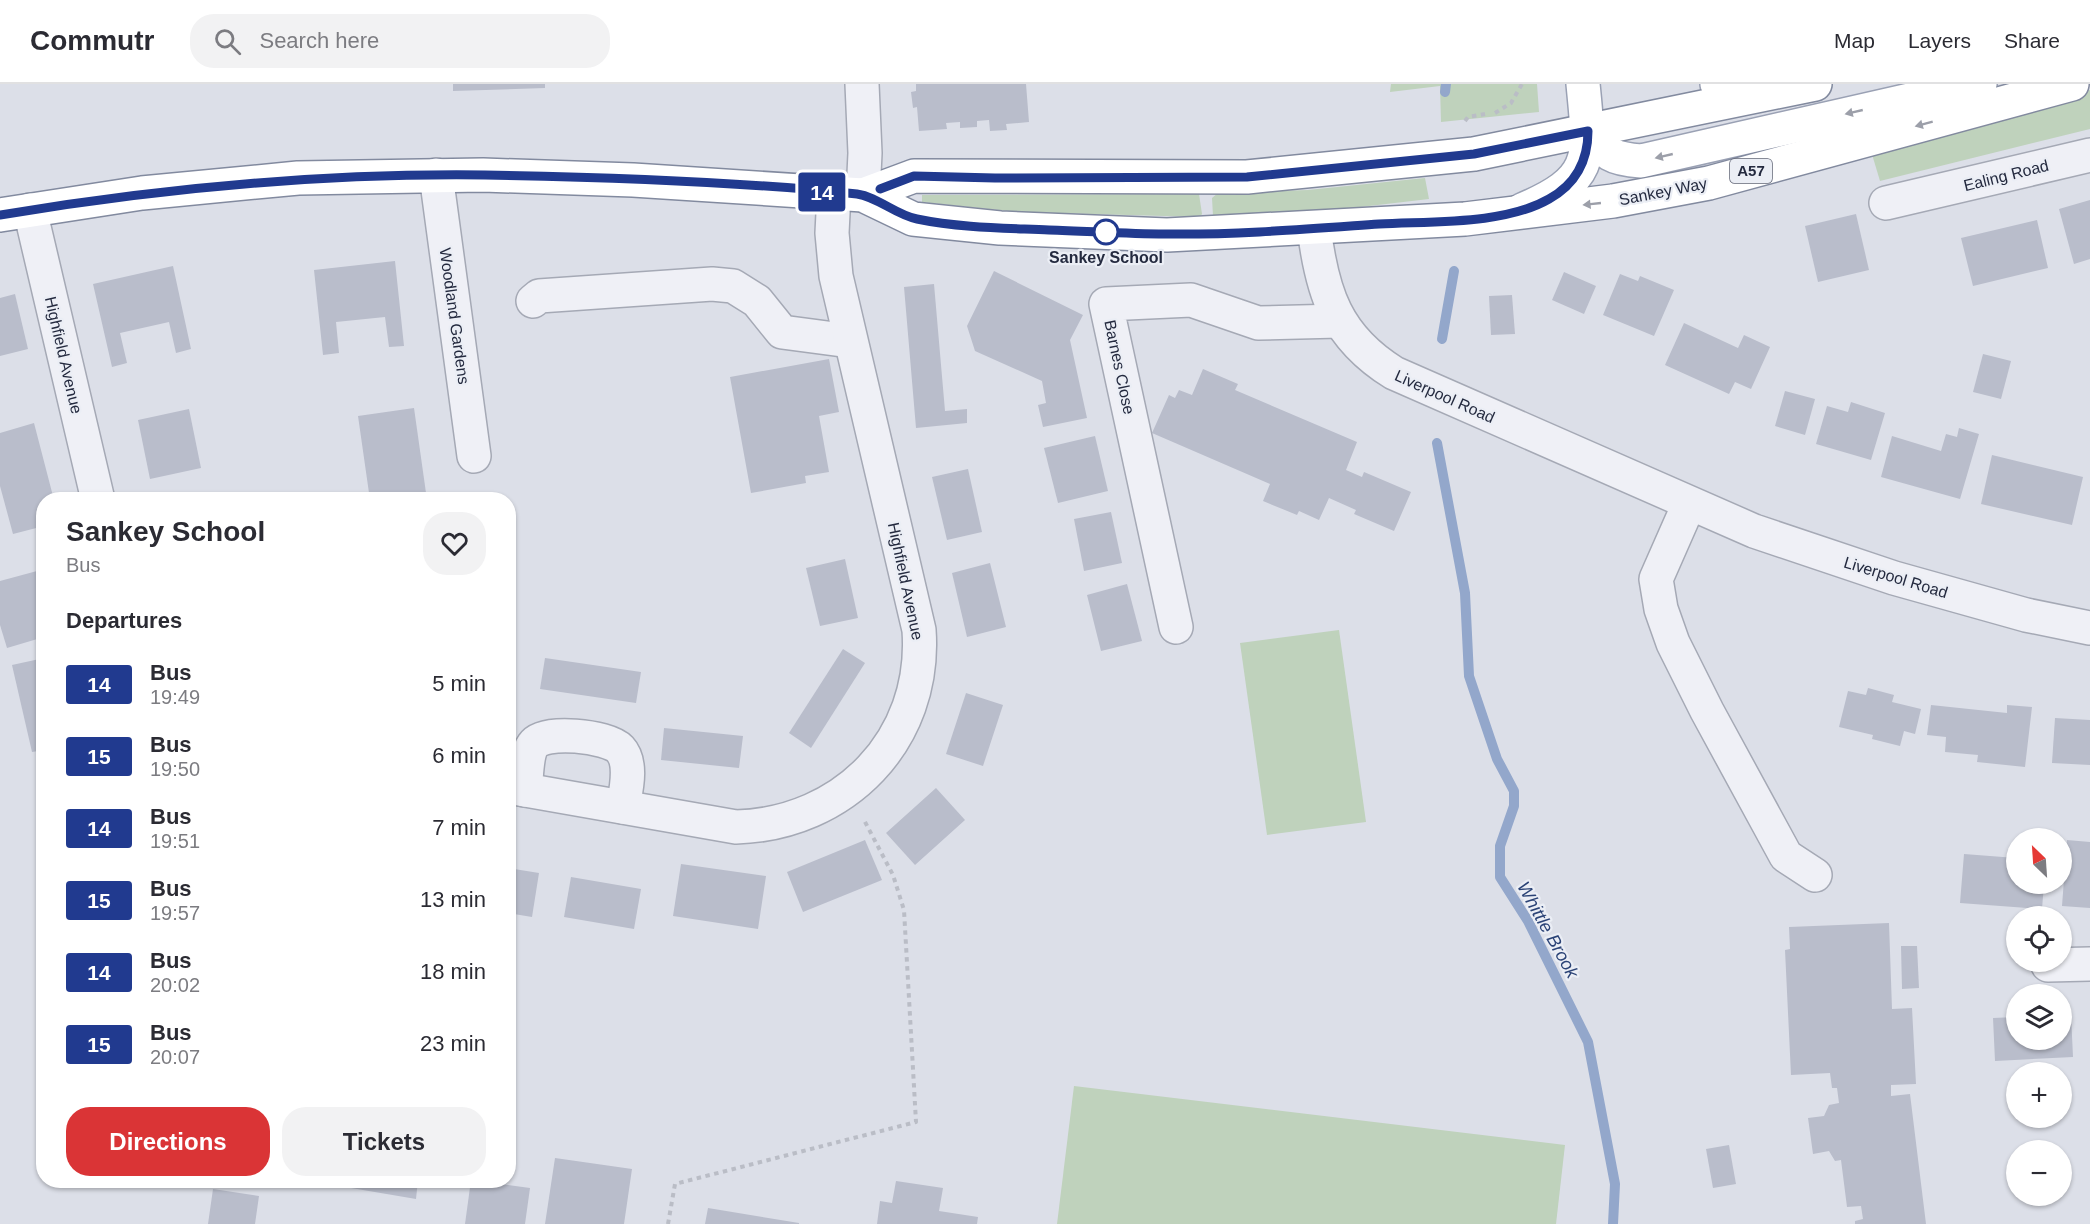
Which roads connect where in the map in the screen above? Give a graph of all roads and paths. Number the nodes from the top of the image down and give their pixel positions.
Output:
1 (862, 84) edge
2 (1522, 84) edge
3 (1583, 84) edge
4 (1717, 84) edge
5 (1980, 84) edge
6 (2072, 84) edge
7 (1803, 87) edge
8 (1468, 117) dead end
9 (1588, 131) junction
10 (2090, 154) edge
11 (436, 175) junction
12 (849, 194) junction
13 (1886, 203) dead end
14 (15, 212) edge
15 (1518, 212) junction
16 (1314, 228) junction
17 (532, 301) dead end
18 (1339, 321) junction
19 (850, 341) junction
20 (474, 456) dead end
21 (96, 492) edge
22 (1689, 504) junction
23 (1176, 627) dead end
24 (2090, 628) edge
25 (517, 788) edge
26 (848, 791) junction
27 (623, 807) junction
28 (1815, 875) dead end
29 (2072, 964) edge
30 (2090, 964) edge
31 (668, 1224) edge

1 - 12 street, Highfield Avenue
2 - 8 path
3 - 9 main road
4 - 7 main road
5 -> 9 main road
6 -> 15 main road, Sankey Way / A57
7 - 9 main road, A57
9 - 12 main road, A57
9 - 15 main road
10 - 13 street, Ealing Road
11 - 12 main road, A57
11 - 14 main road, A57
11 - 20 street, Woodland Gardens
12 - 16 main road, A57
12 - 19 street, Highfield Avenue
14 - 21 street, Highfield Avenue
15 - 16 main road, Sankey Way / A57
16 - 18 street, Liverpool Road
17 - 19 street
18 - 22 street, Liverpool Road
18 - 23 street, Barnes Close
19 - 26 street, Highfield Avenue
22 - 24 street, Liverpool Road
22 - 28 street
25 - 27 street, Highfield Avenue
25 - 27 street, Highfield Avenue
26 - 27 street, Highfield Avenue
26 - 31 path
29 - 30 street

